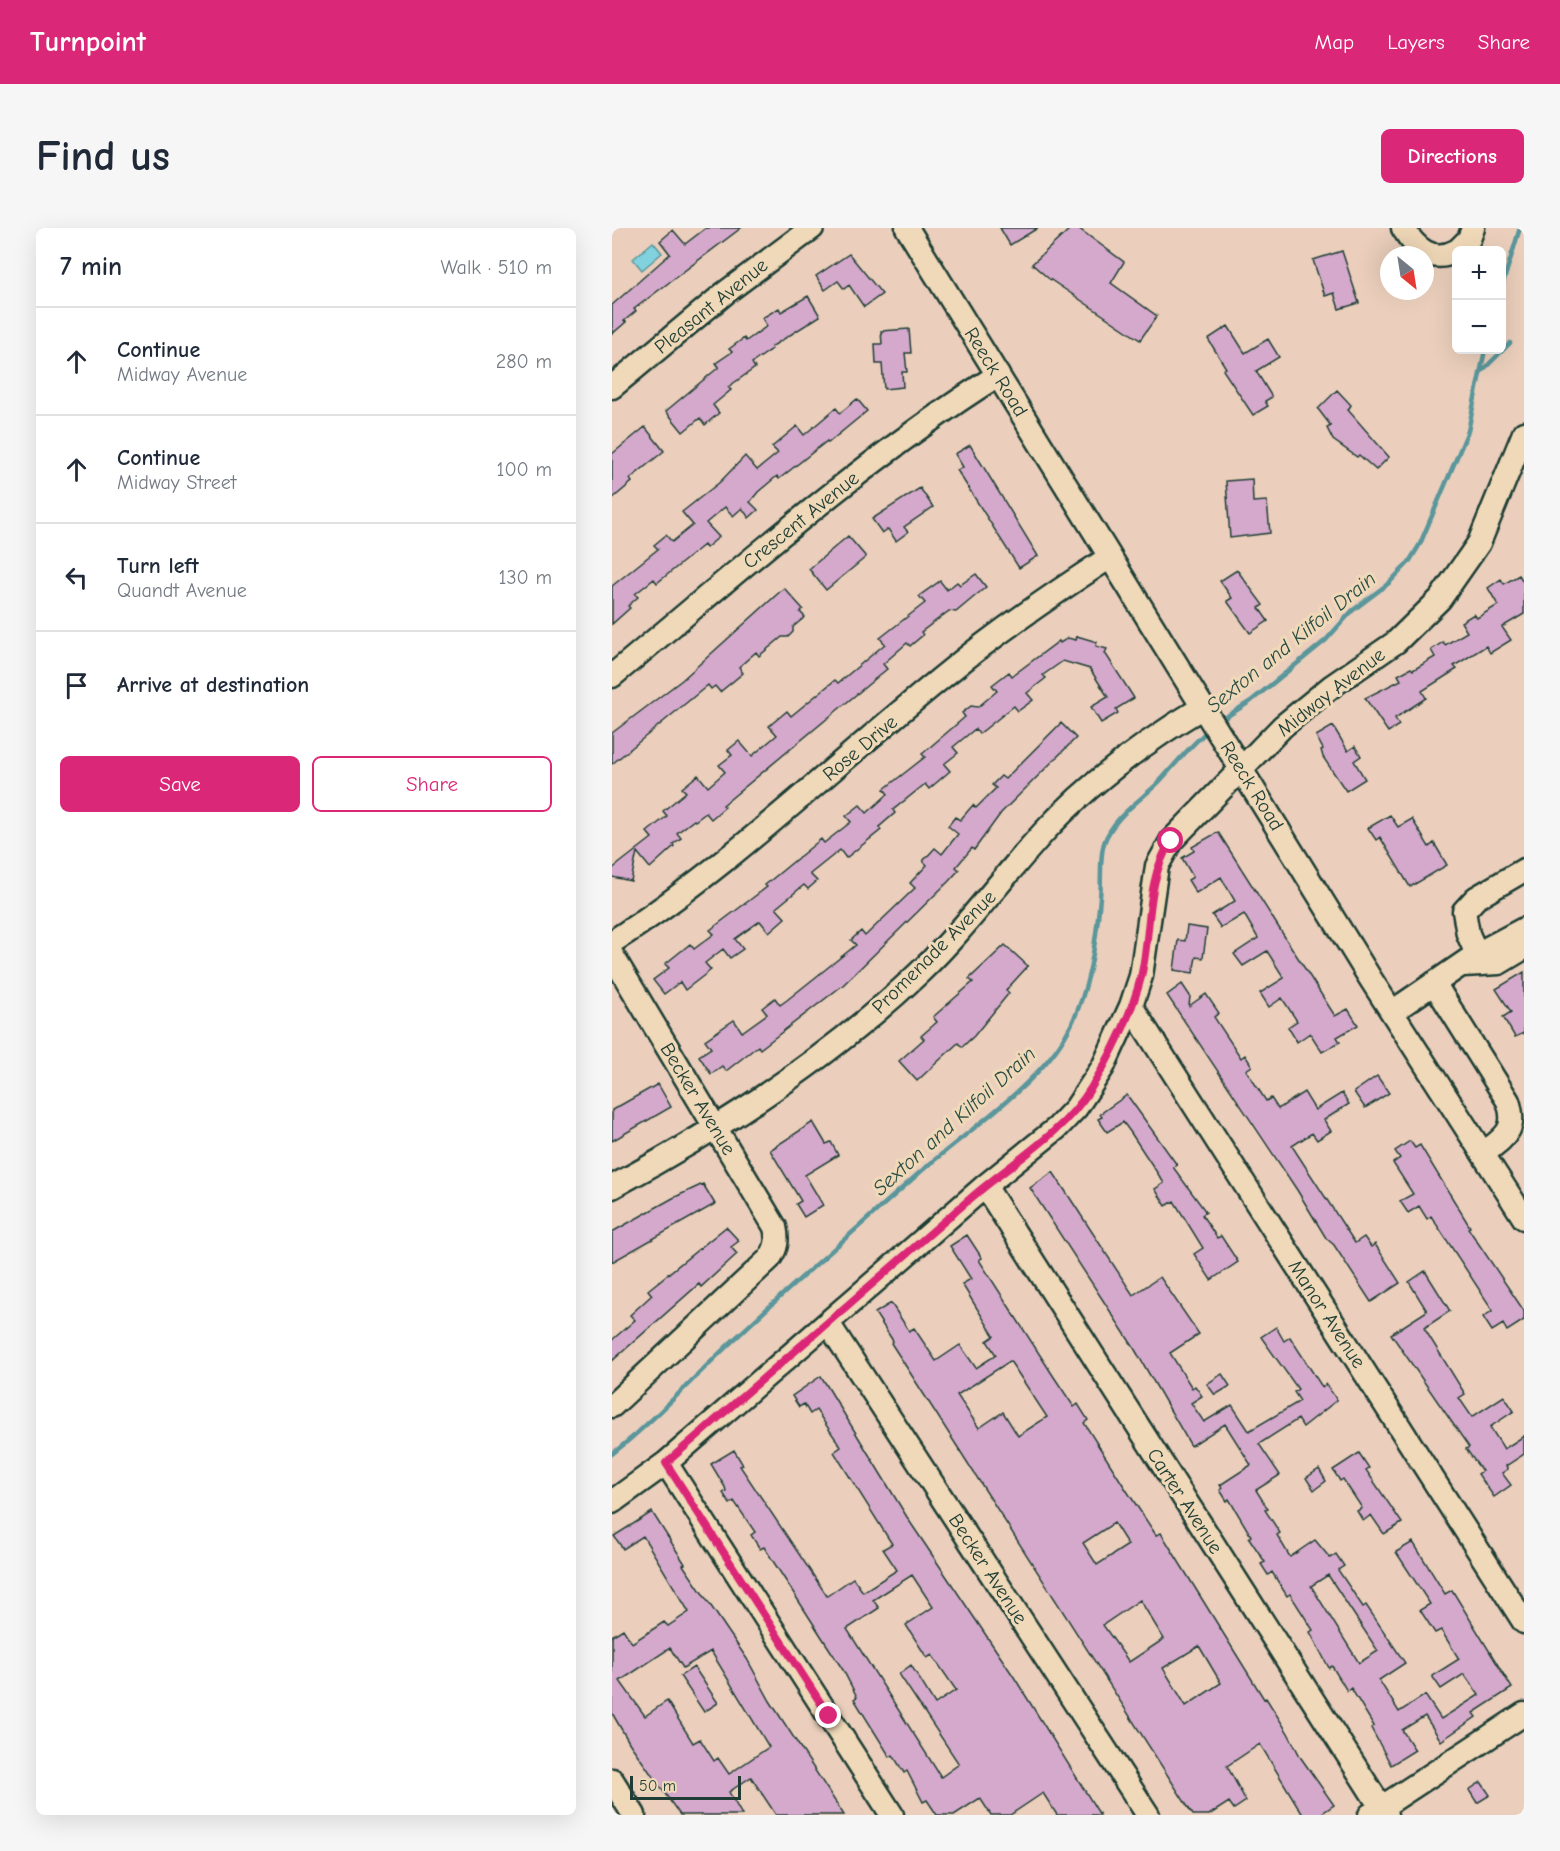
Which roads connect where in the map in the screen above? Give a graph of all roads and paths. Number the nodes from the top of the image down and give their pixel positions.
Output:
1 (812, 228) edge
2 (908, 228) edge
3 (1403, 228) edge
4 (1473, 228) edge
5 (1451, 253) edge
6 (998, 375) junction
7 (612, 387) edge
8 (1524, 433) edge
9 (1110, 558) junction
10 (612, 676) edge
11 (1205, 710) junction
12 (1242, 769) junction
13 (1524, 870) edge
14 (1524, 929) edge
15 (612, 942) edge
16 (1524, 948) edge
17 (612, 955) edge
18 (1469, 960) junction
19 (1434, 983) junction
20 (1131, 1006) junction
21 (1392, 1012) junction
22 (715, 1126) junction
23 (1483, 1154) junction
24 (985, 1186) junction
25 (612, 1187) edge
26 (1524, 1218) edge
27 (828, 1323) junction
28 (612, 1406) edge
29 (666, 1463) junction
30 (612, 1502) edge
31 (1524, 1622) edge
32 (1524, 1714) edge
33 (612, 1780) edge
34 (1379, 1812) edge
35 (634, 1815) edge
36 (892, 1815) edge
37 (1148, 1815) edge

1 - 7 street, Pleasant Avenue
2 - 6 street, Reeck Road
3 - 5 street
4 - 5 street
6 - 9 street, Reeck Road
6 - 10 street, Crescent Avenue
8 - 12 street, Midway Avenue
9 - 11 street, Reeck Road
9 - 15 street, Rose Drive
11 - 12 street, Reeck Road
11 - 22 street, Promenade Avenue
12 - 20 street, Midway Avenue
12 - 21 street, Reeck Road
13 - 18 street
14 - 18 street
16 - 18 street
17 - 22 street, Becker Avenue
18 - 19 street
19 - 21 street
19 - 23 street
20 - 24 street, Midway Avenue
20 - 31 street, Manor Avenue
21 - 23 street, Reeck Road
22 - 25 street, Promenade Avenue
22 - 28 street, Becker Avenue
23 - 26 street, Reeck Road
24 - 27 street, Midway Avenue
24 - 34 street, Carter Avenue
27 - 29 street, Midway Avenue
27 - 37 street, Becker Avenue
29 - 30 street, Midway Avenue
29 - 36 street
32 - 34 street
33 - 35 street

